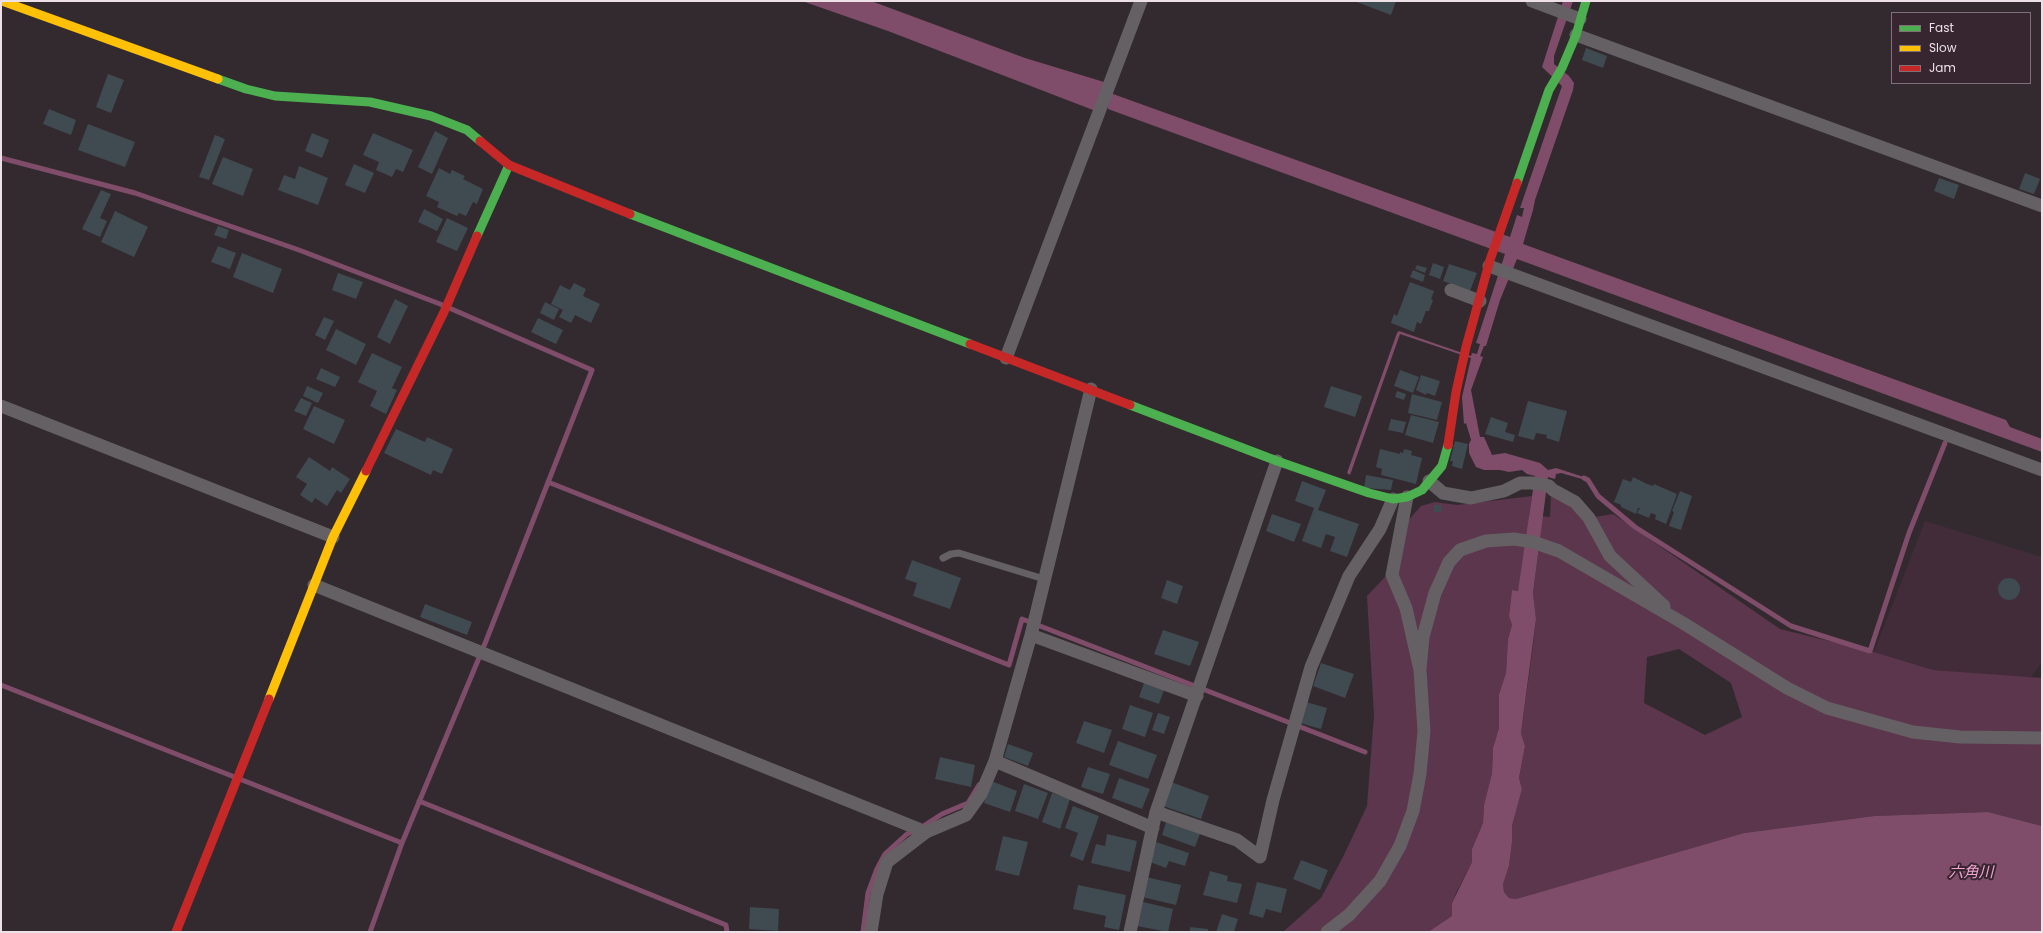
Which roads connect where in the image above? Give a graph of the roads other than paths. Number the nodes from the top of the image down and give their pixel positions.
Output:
1 (2, 1) edge
2 (1141, 1) edge
3 (1532, 1) edge
4 (1586, 1) edge
5 (1575, 17) junction
6 (1576, 35) junction
7 (509, 165) junction
8 (2042, 206) edge
9 (1490, 263) junction
10 (1451, 290) dead end
11 (1480, 301) junction
12 (1006, 358) junction
13 (1091, 389) junction
14 (1, 406) edge
15 (1277, 461) junction
16 (2042, 470) edge
17 (1429, 481) junction
18 (1407, 497) junction
19 (1393, 499) junction
20 (333, 537) junction
21 (943, 558) dead end
22 (1044, 579) junction
23 (314, 585) junction
24 (1683, 624) junction
25 (1032, 633) junction
26 (1420, 670) junction
27 (1199, 691) junction
28 (2042, 738) edge
29 (995, 761) junction
30 (1156, 812) junction
31 (1153, 828) junction
32 (921, 829) junction
33 (176, 932) edge
34 (871, 932) edge
35 (1130, 932) edge
36 (1327, 932) edge

1 - 7 street
2 - 12 street
3 - 5 street
4 - 5 street
5 - 6 street
6 - 8 street
6 - 9 street
7 - 12 street
7 - 20 street
9 - 11 street
9 - 16 street
10 - 11 street
11 - 17 street
12 - 13 street
13 - 15 street
13 - 22 street
14 - 20 street
15 - 19 street
15 - 27 street
17 - 18 street
17 - 24 street
18 - 19 street
18 - 26 street
19 - 30 street
20 - 23 street
21 - 22 lane
22 - 25 street
23 - 32 street
23 - 33 street
24 - 26 street
24 - 28 street
25 - 27 street
25 - 29 street
26 - 36 street
27 - 30 street
29 - 31 street
29 - 32 street
30 - 31 street
31 - 35 street
32 - 34 street

